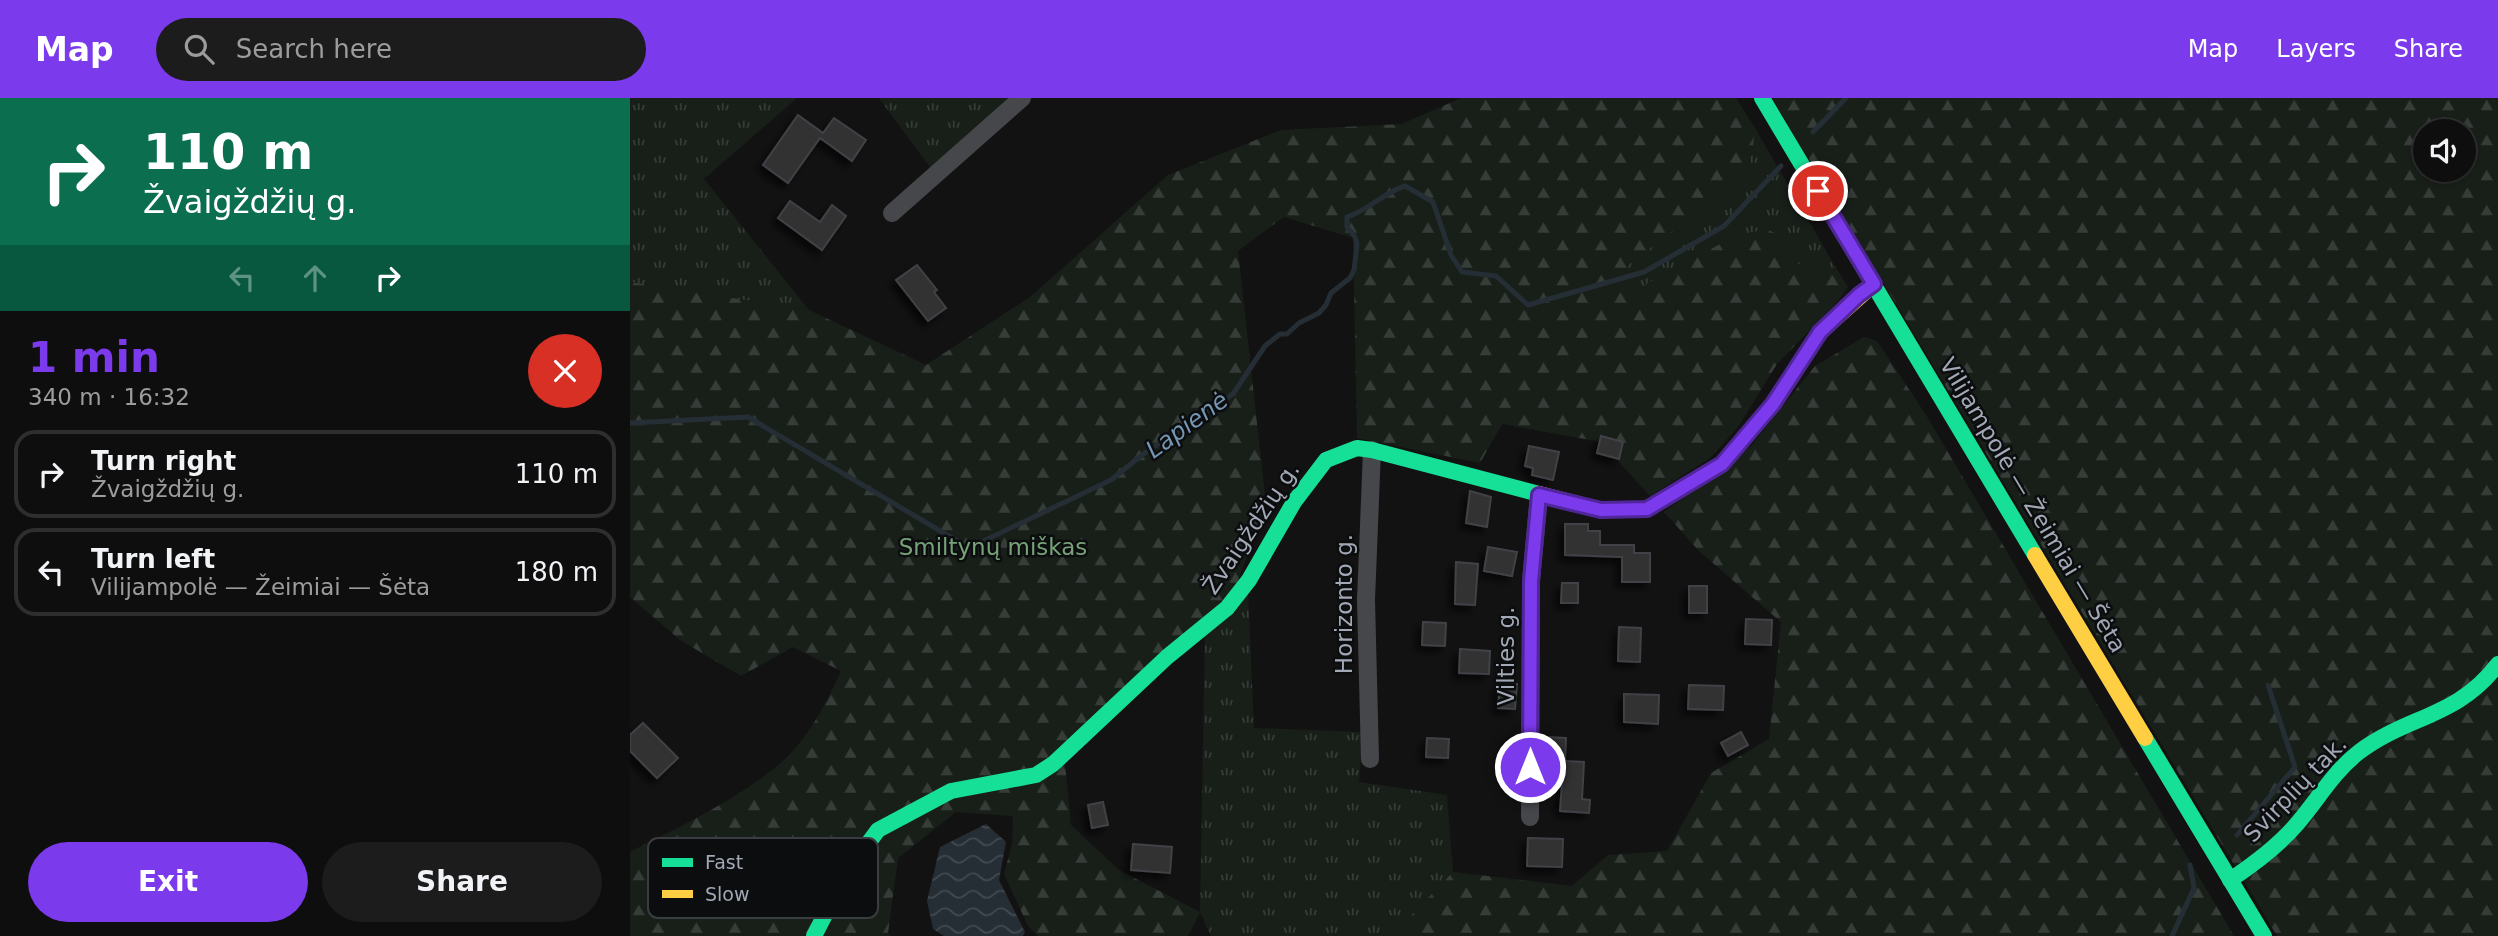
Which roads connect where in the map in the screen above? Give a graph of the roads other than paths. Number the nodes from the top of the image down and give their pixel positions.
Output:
1 (1022, 98) edge
2 (1762, 98) edge
3 (892, 213) dead end
4 (1874, 284) junction
5 (1372, 450) junction
6 (1539, 495) junction
7 (2498, 664) edge
8 (1370, 759) dead end
9 (1530, 817) dead end
10 (872, 838) edge
11 (2230, 880) junction
12 (823, 918) edge
13 (814, 936) edge
14 (2264, 936) edge

1 - 3 street
2 - 4 street, Vilijampolė — Žeimiai — Šėta
4 - 6 street, Žvaigždžių g.
4 - 11 street, Vilijampolė — Žeimiai — Šėta
5 - 6 street, Žvaigždžių g.
5 - 8 street, Horizonto g.
5 - 10 street, Žvaigždžių g.
6 - 9 street, Vilties g.
7 - 11 street, Svirplių tak.
11 - 14 street, Vilijampolė — Žeimiai — Šėta
12 - 13 street, Žvaigždžių g.

